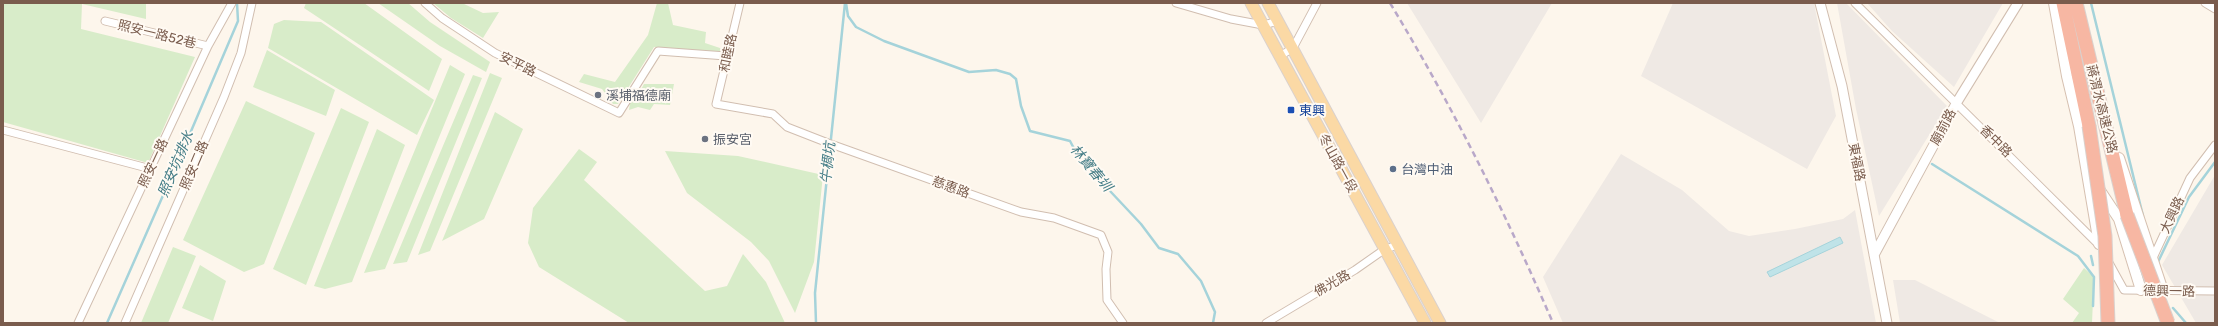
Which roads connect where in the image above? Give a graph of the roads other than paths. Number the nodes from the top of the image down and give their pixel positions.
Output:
1 (252, 3) edge
2 (425, 3) edge
3 (740, 3) edge
4 (1176, 3) edge
5 (1251, 3) edge
6 (1268, 3) edge
7 (1317, 3) edge
8 (1820, 3) edge
9 (1855, 3) edge
10 (2018, 3) edge
11 (2054, 3) edge
12 (2063, 3) edge
13 (2076, 3) edge
14 (2080, 3) edge
15 (2205, 3) edge
16 (232, 4) edge
17 (2215, 10) edge
18 (105, 21) dead end
19 (1279, 21) junction
20 (1263, 25) junction
21 (208, 46) junction
22 (1293, 48) junction
23 (726, 56) junction
24 (1280, 56) junction
25 (1956, 102) junction
26 (716, 104) joint
27 (3, 130) edge
28 (2215, 145) edge
29 (151, 168) junction
30 (2087, 173) junction
31 (1398, 244) junction
32 (2099, 244) junction
33 (1385, 249) junction
34 (1874, 255) junction
35 (2152, 258) junction
36 (2124, 290) joint
37 (2141, 290) junction
38 (2163, 291) junction
39 (2215, 291) edge
40 (78, 323) edge
41 (126, 323) edge
42 (1123, 323) edge
43 (1266, 323) edge
44 (1425, 323) edge
45 (1440, 323) edge
46 (1887, 323) edge
47 (2108, 323) edge
48 (2168, 323) edge

1 - 41 street, 照安二路
2 - 23 street, 安平路
3 - 23 street, 和睦路
4 - 20 street
5 - 20 main road, 冬山路一段
6 - 19 main road, 冬山路一段
7 - 22 street
8 - 34 street, 東福路
9 - 25 street, 香中路
10 - 25 street, 廟前路
11 - 30 main road
12 - 47 highway, 蔣渭水高速公路, bridge
13 - 48 highway, 蔣渭水高速公路, bridge
14 - 35 main road
15 - 17 street
16 - 21 street, 照安一路
18 - 21 street, 照安一路52巷
19 - 20 street
19 - 22 main road, 冬山路一段
20 - 24 main road, 冬山路一段
21 - 29 street, 照安一路
22 - 24 street
22 - 31 main road, 冬山路一段
23 - 26 street, 和睦路
24 - 33 main road, 冬山路一段
25 - 32 street, 香中路
25 - 34 street, 廟前路
26 - 42 street, 慈惠路
27 - 29 street
28 - 35 street, 大興路
29 - 40 street, 照安一路
30 - 32 main road
30 - 37 main road
31 - 33 street, 佛光路
31 - 45 main road, 冬山路一段
32 - 36 street, 香中路
33 - 43 street, 佛光路
33 - 44 main road, 冬山路一段
34 - 46 street, 東福路
35 - 37 street, 大興路
35 - 38 main road
36 - 37 street, 德興一路
37 - 38 street, 德興一路
38 - 39 street, 德興一路

